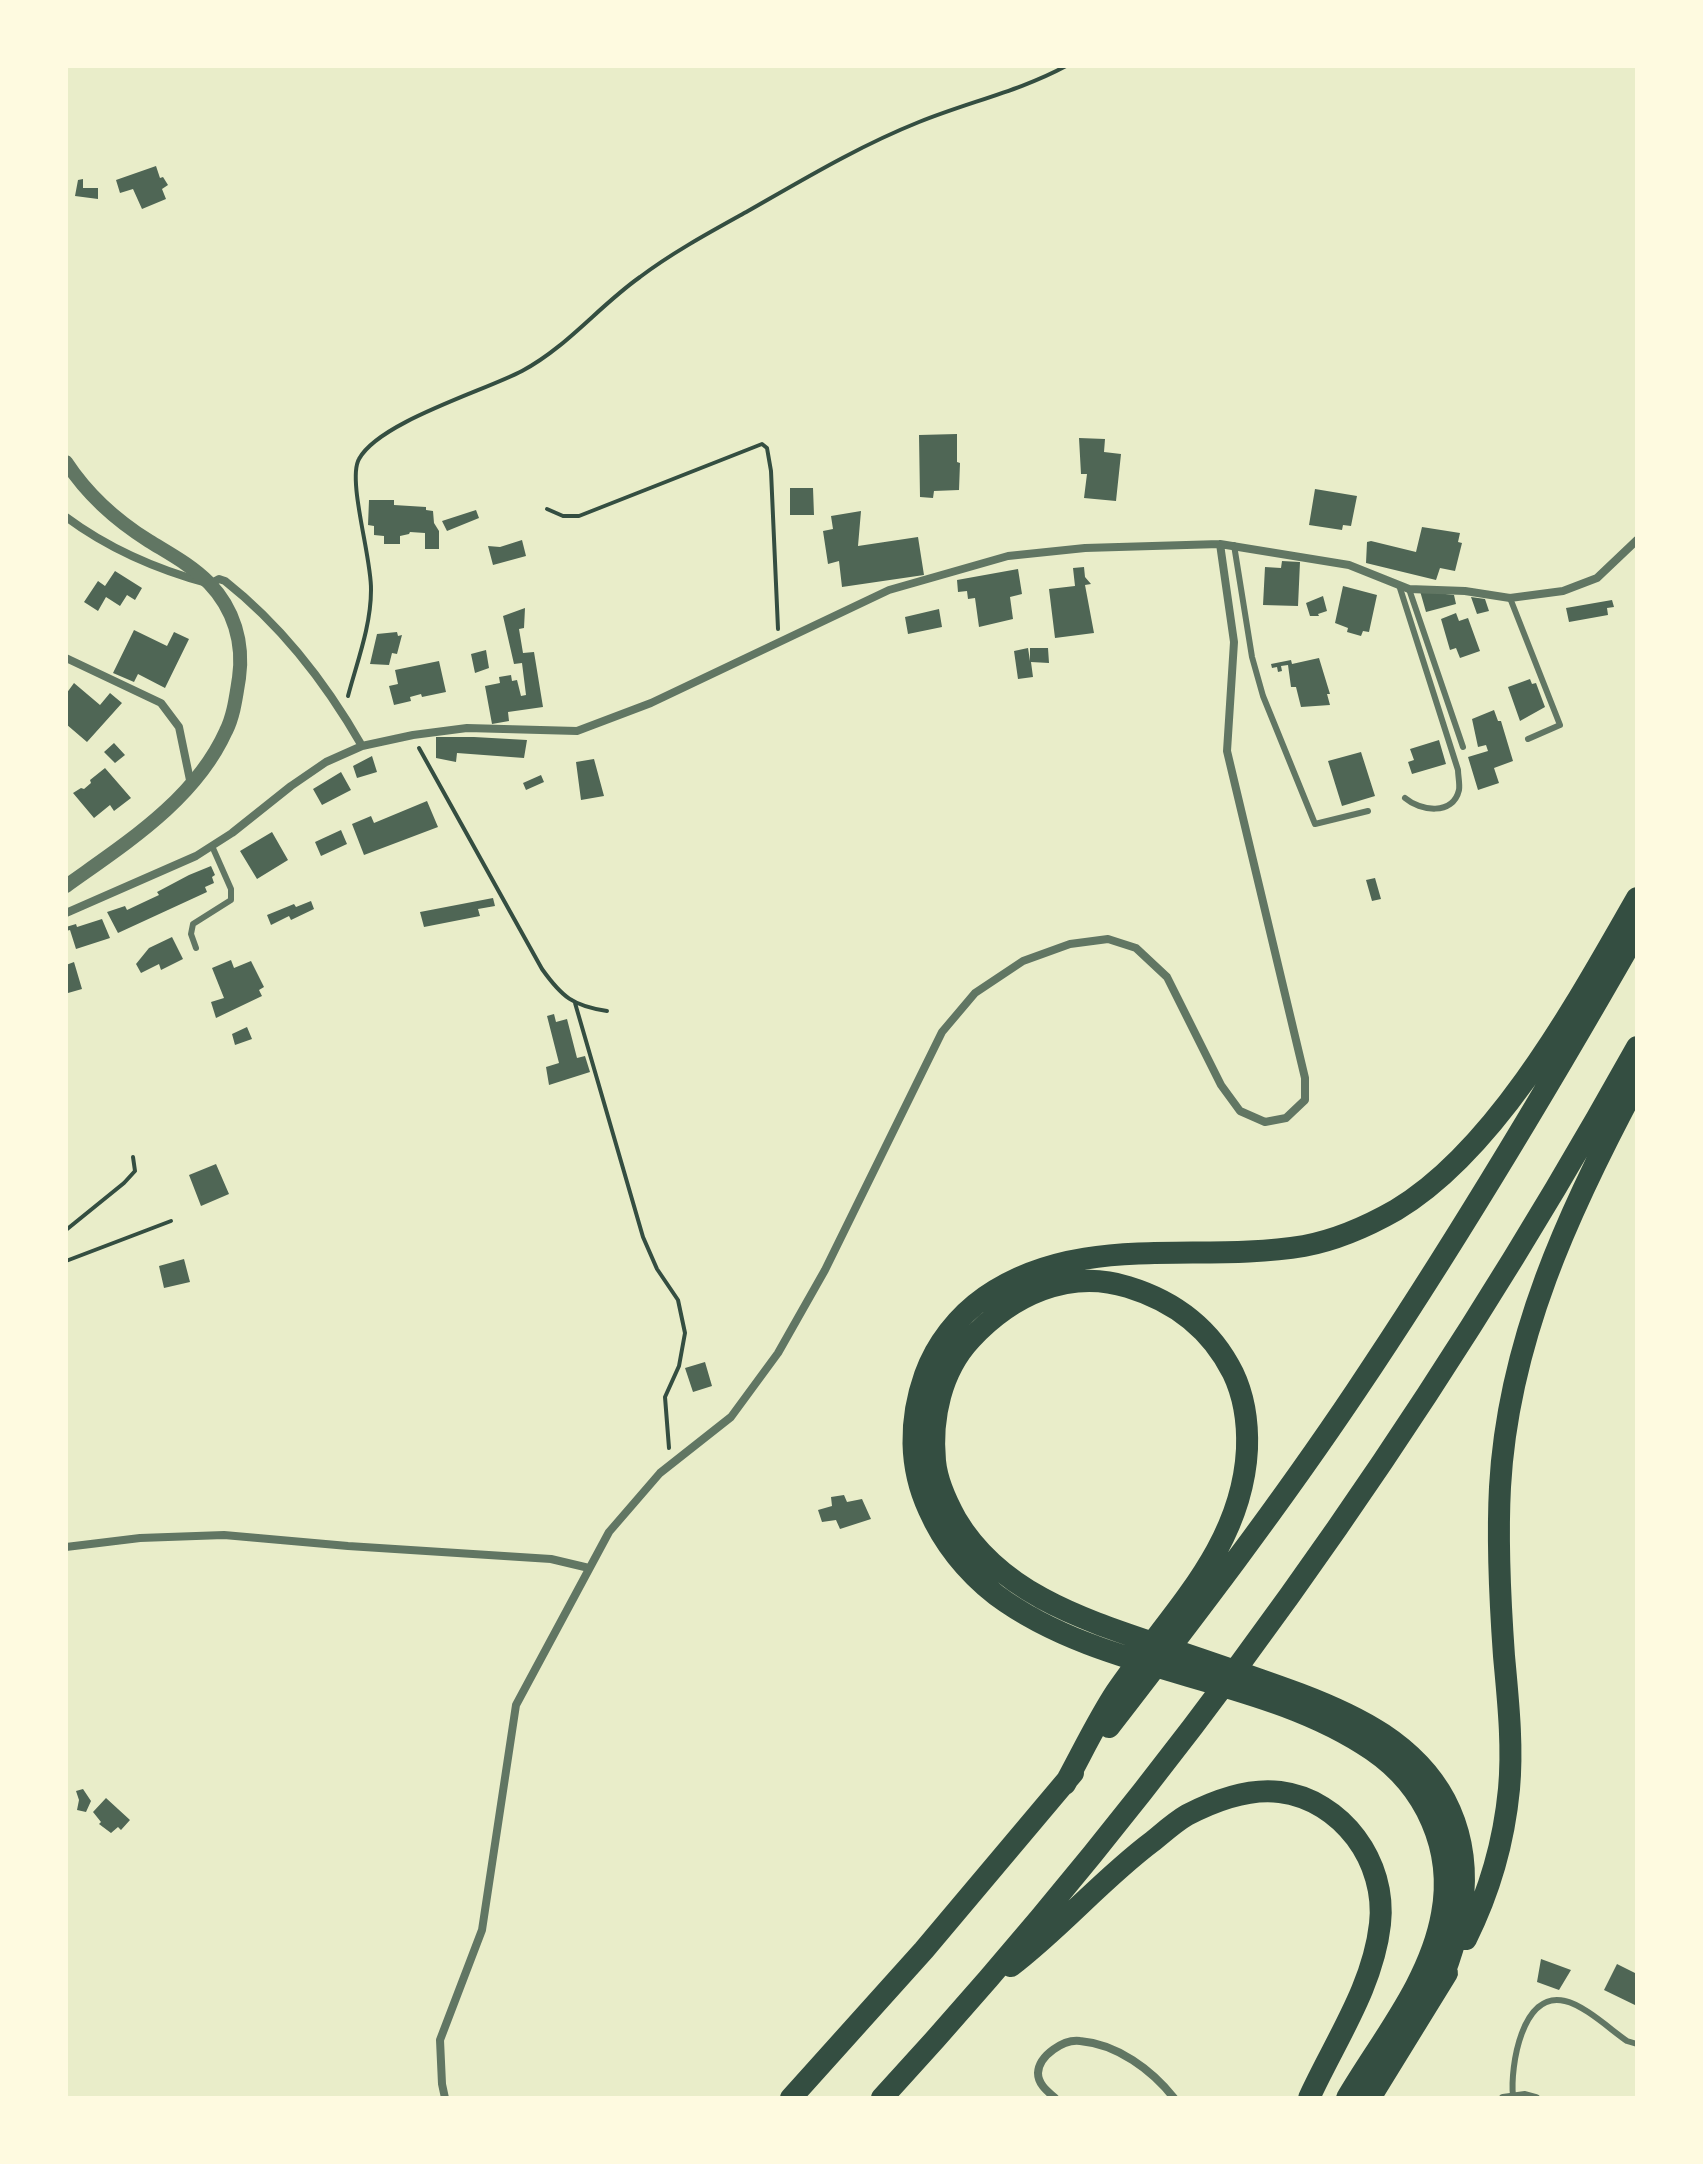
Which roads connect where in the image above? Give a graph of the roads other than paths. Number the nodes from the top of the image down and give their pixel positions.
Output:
1 (66, 462) edge
2 (66, 517) edge
3 (1637, 540) edge
4 (1220, 544) junction
5 (1234, 545) junction
6 (210, 584) junction
7 (1399, 585) junction
8 (1409, 589) junction
9 (1510, 598) junction
10 (66, 658) edge
11 (1528, 739) dead end
12 (362, 746) junction
13 (1463, 747) dead end
14 (191, 786) junction
15 (1405, 798) dead end
16 (1368, 811) dead end
17 (212, 846) junction
18 (66, 886) edge
19 (1637, 898) edge
20 (66, 913) edge
21 (1637, 932) edge
22 (196, 948) dead end
23 (1637, 1047) edge
24 (1637, 1083) edge
25 (66, 1547) edge
26 (589, 1568) junction
27 (1194, 1604) junction
28 (1439, 1986) junction
29 (979, 1991) junction
30 (1637, 2044) edge
31 (1508, 2097) edge
32 (445, 2098) edge
33 (791, 2098) edge
34 (882, 2098) edge
35 (1055, 2098) edge
36 (1174, 2098) edge
37 (1309, 2098) edge
38 (1347, 2098) edge
39 (1370, 2098) edge
40 (1536, 2098) edge

1 - 6 street
2 - 6 street
3 - 9 street
4 - 5 street
4 - 12 street
4 - 26 street
5 - 7 street
5 - 16 lane
6 - 12 street
6 - 14 street
7 - 8 street
7 - 15 lane
8 - 9 street
8 - 13 lane
9 - 11 lane
10 - 14 street
12 - 17 street
14 - 18 street
17 - 20 street
17 - 22 lane
19 - 38 highway
21 - 27 highway
23 - 29 highway
24 - 28 highway
25 - 26 street
26 - 32 street
27 - 28 highway
27 - 33 highway
28 - 39 highway
29 - 34 highway
29 - 37 highway
30 - 31 lane
31 - 40 street
35 - 36 street

